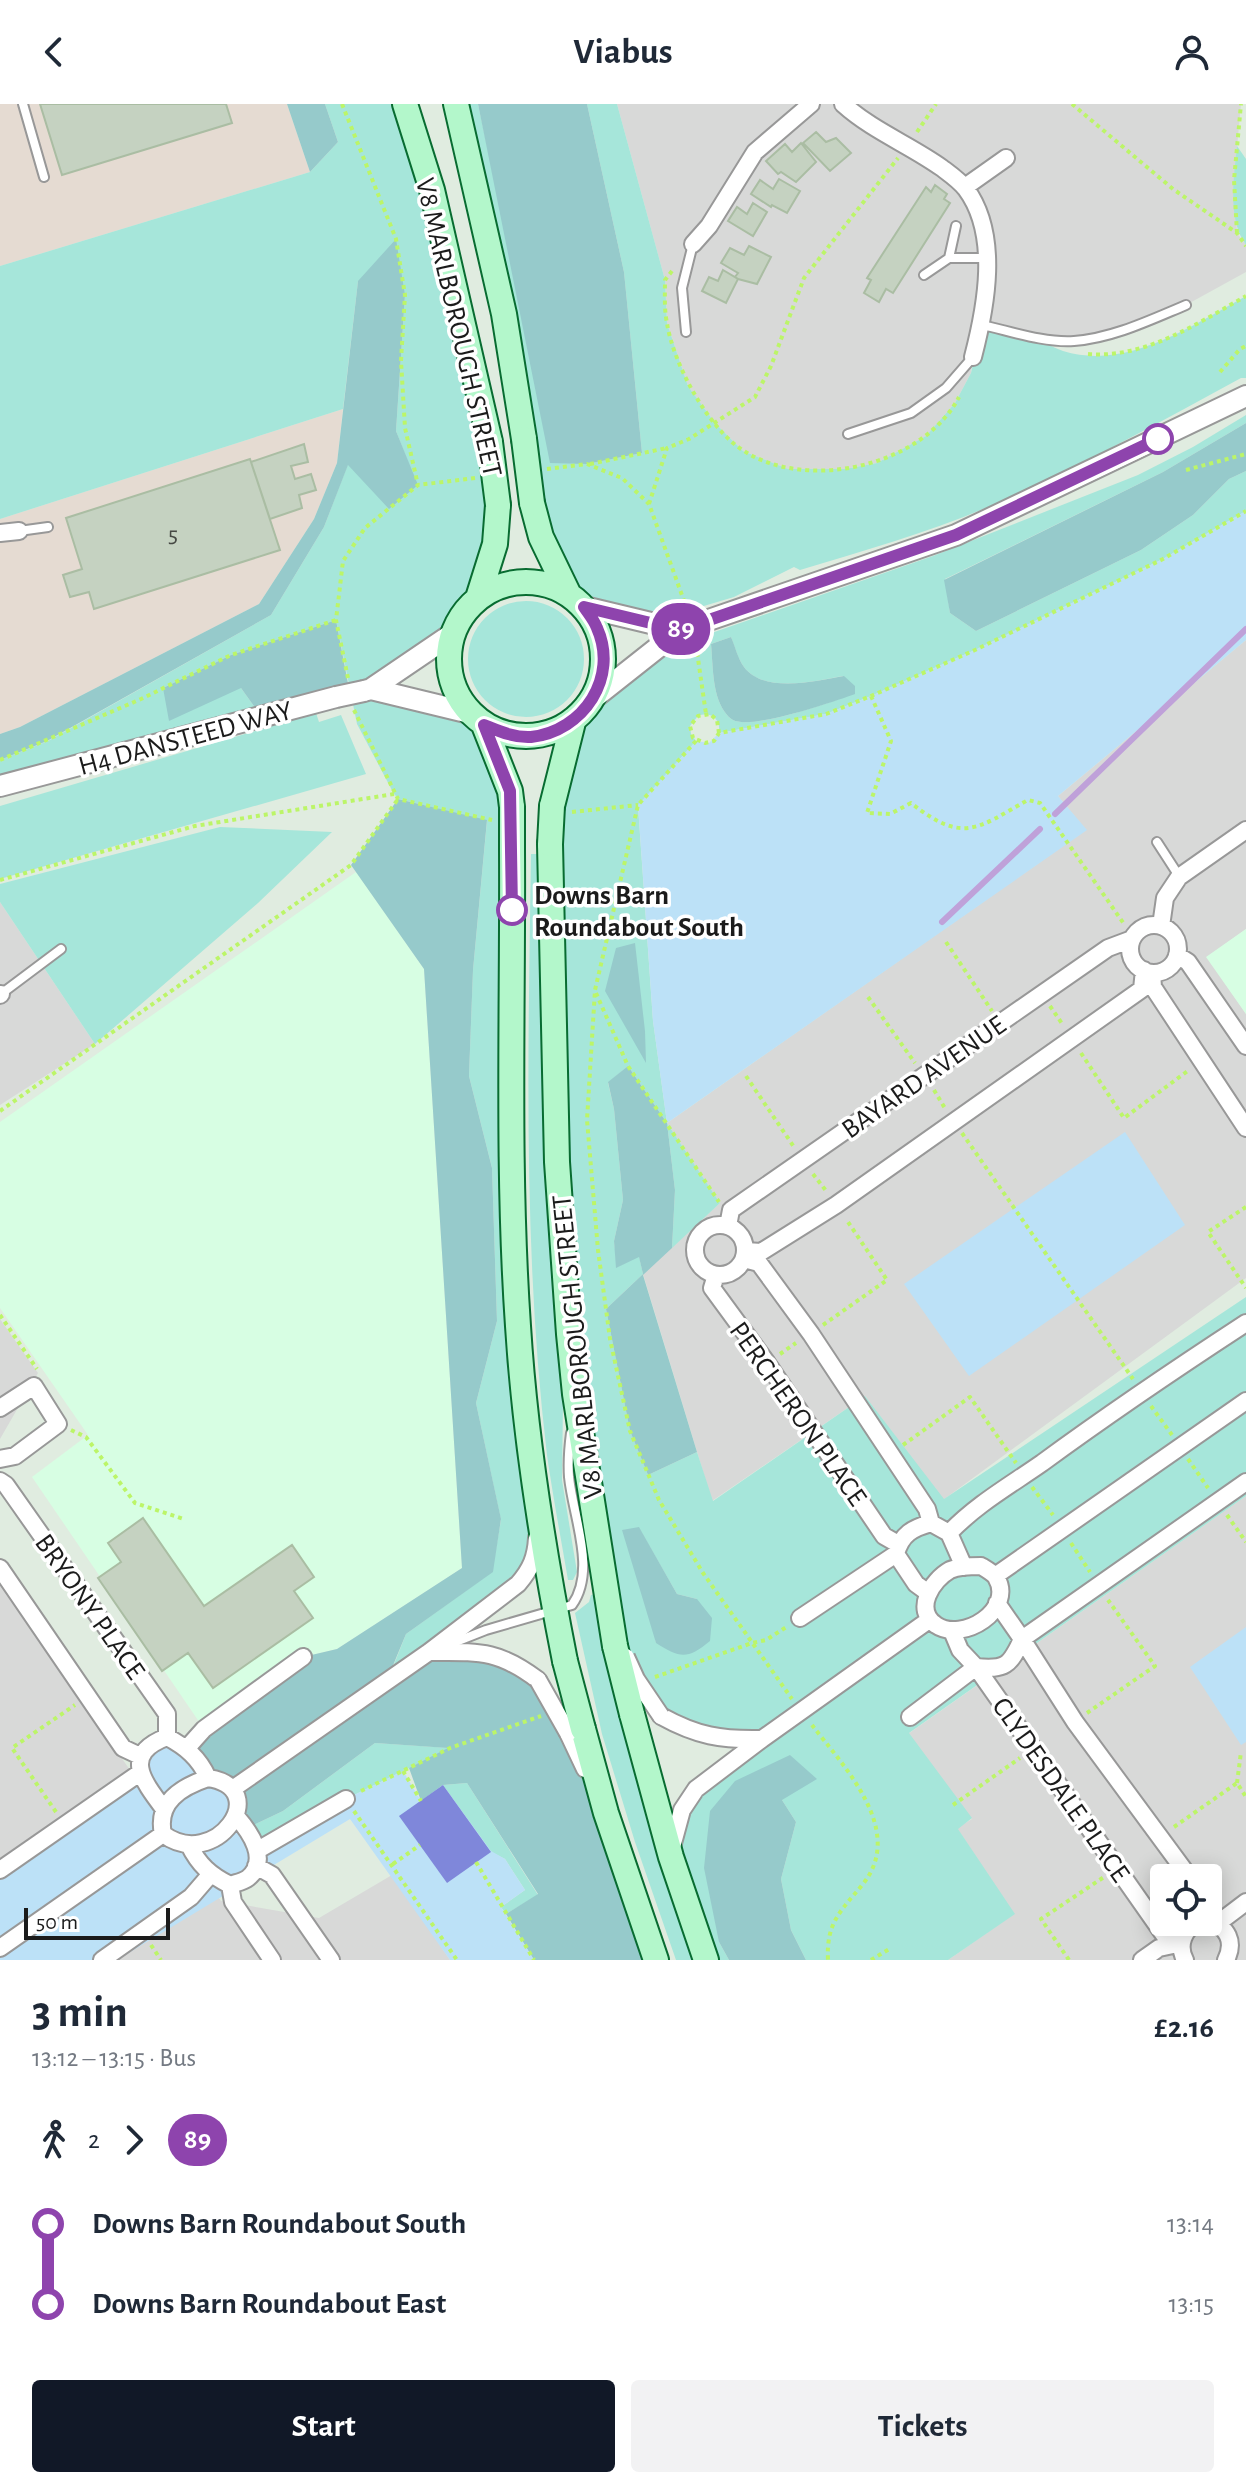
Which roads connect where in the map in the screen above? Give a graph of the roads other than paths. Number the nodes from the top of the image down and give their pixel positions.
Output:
1 (23, 104) edge
2 (405, 104) edge
3 (456, 104) edge
4 (811, 104) edge
5 (843, 104) edge
6 (1006, 158) dead end
7 (44, 177) dead end
8 (965, 187) junction
9 (956, 226) dead end
10 (693, 244) joint
11 (949, 258) junction
12 (987, 258) junction
13 (924, 275) dead end
14 (1186, 305) dead end
15 (982, 325) junction
16 (686, 332) dead end
17 (973, 357) joint
18 (1246, 396) edge
19 (848, 434) dead end
20 (48, 527) dead end
21 (19, 531) joint
22 (0, 533) edge
23 (478, 598) junction
24 (576, 601) junction
25 (688, 623) junction
26 (452, 634) junction
27 (355, 693) junction
28 (594, 698) junction
29 (477, 719) junction
30 (573, 722) junction
31 (0, 786) edge
32 (1246, 830) edge
33 (1157, 842) dead end
34 (1179, 877) junction
35 (1161, 926) junction
36 (1134, 935) junction
37 (61, 949) dead end
38 (1177, 955) junction
39 (1148, 971) junction
40 (1, 995) edge
41 (1246, 1046) edge
42 (1246, 1128) edge
43 (729, 1218) junction
44 (745, 1255) junction
45 (716, 1275) junction
46 (1246, 1323) edge
47 (575, 1394) junction
48 (1246, 1401) edge
49 (0, 1408) edge
50 (0, 1459) edge
51 (0, 1481) edge
52 (1246, 1482) edge
53 (539, 1516) junction
54 (931, 1523) junction
55 (949, 1533) junction
56 (897, 1549) junction
57 (964, 1567) junction
58 (0, 1568) edge
59 (995, 1576) junction
60 (927, 1592) junction
61 (997, 1603) junction
62 (555, 1611) junction
63 (800, 1618) road end
64 (929, 1620) junction
65 (952, 1631) junction
66 (1022, 1639) junction
67 (616, 1640) junction
68 (429, 1652) junction
69 (303, 1657) dead end
70 (976, 1667) junction
71 (910, 1717) dead end
72 (576, 1731) junction
73 (167, 1737) junction
74 (762, 1739) junction
75 (187, 1748) junction
76 (141, 1764) junction
77 (208, 1778) junction
78 (234, 1788) junction
79 (346, 1799) road end
80 (164, 1809) junction
81 (236, 1816) junction
82 (163, 1834) junction
83 (189, 1845) junction
84 (671, 1857) junction
85 (257, 1858) junction
86 (1180, 1864) edge
87 (0, 1870) edge
88 (210, 1875) junction
89 (230, 1885) junction
90 (1246, 1902) edge
91 (1222, 1914) edge
92 (1222, 1931) edge
93 (1246, 1940) edge
94 (0, 1948) edge
95 (1183, 1948) edge
96 (1228, 1956) edge
97 (102, 1960) edge
98 (272, 1960) edge
99 (331, 1960) edge
100 (656, 1960) edge
101 (706, 1960) edge
102 (1142, 1960) edge

1 - 7 lane
2 - 23 main road, V8 MARLBOROUGH STREET, bridge
3 - 24 main road, V8 MARLBOROUGH STREET, bridge
4 - 10 street
5 - 8 street
6 - 8 street
8 - 12 street
9 - 11 lane
10 - 16 lane
11 - 12 lane
11 - 13 lane
12 - 15 street
14 - 15 lane
15 - 17 street
17 - 19 lane
18 - 25 street
20 - 21 lane
21 - 22 street
23 - 24 main road
23 - 26 main road
24 - 25 street
24 - 28 main road
25 - 28 street
26 - 27 street, H4 DANSTEED WAY
26 - 29 main road
27 - 29 street, H4 DANSTEED WAY
27 - 31 street, H4 DANSTEED WAY
28 - 30 main road
29 - 30 main road
29 - 53 main road, V8 MARLBOROUGH STREET, bridge
30 - 47 main road, V8 MARLBOROUGH STREET, bridge
32 - 34 street
33 - 34 lane
34 - 35 street
35 - 36 street
35 - 38 street
36 - 39 street
36 - 43 street, BAYARD AVENUE
37 - 40 lane
38 - 39 street
38 - 41 street
39 - 42 street
39 - 44 street, BAYARD AVENUE
43 - 44 street
43 - 45 street
44 - 45 street
44 - 54 street, PERCHERON PLACE
45 - 56 street, PERCHERON PLACE
46 - 55 street
47 - 62 lane
47 - 67 main road, V8 MARLBOROUGH STREET
48 - 59 street
49 - 50 street
51 - 73 street, BRYONY PLACE
52 - 66 street
53 - 62 main road, V8 MARLBOROUGH STREET
53 - 68 street
54 - 55 street
54 - 56 street
55 - 57 street
56 - 60 street, PERCHERON PLACE
56 - 63 street
57 - 59 street
57 - 60 street
58 - 76 street, BRYONY PLACE
59 - 61 street
60 - 64 street
61 - 65 street
61 - 66 street, CLYDESDALE PLACE
62 - 68 lane
62 - 72 main road, V8 MARLBOROUGH STREET, bridge
64 - 65 street
64 - 74 street
65 - 70 street, CLYDESDALE PLACE
66 - 70 street
66 - 86 street, CLYDESDALE PLACE
67 - 74 street, bridge
67 - 84 main road, V8 MARLBOROUGH STREET, bridge
68 - 72 street, bridge
68 - 78 street
69 - 75 street
70 - 71 street
70 - 95 street, CLYDESDALE PLACE
72 - 100 main road, V8 MARLBOROUGH STREET
73 - 75 street
73 - 76 street
74 - 84 street
75 - 77 street
76 - 80 street, BRYONY PLACE
76 - 87 street
77 - 78 street
77 - 80 street
78 - 81 street
79 - 85 street
80 - 82 street
81 - 83 street
81 - 85 street
82 - 83 street
82 - 94 street
83 - 88 street
84 - 101 main road, V8 MARLBOROUGH STREET
85 - 89 street
85 - 99 street
88 - 89 street
88 - 97 street
89 - 98 street
90 - 91 street
92 - 96 street
93 - 96 street
95 - 102 street

